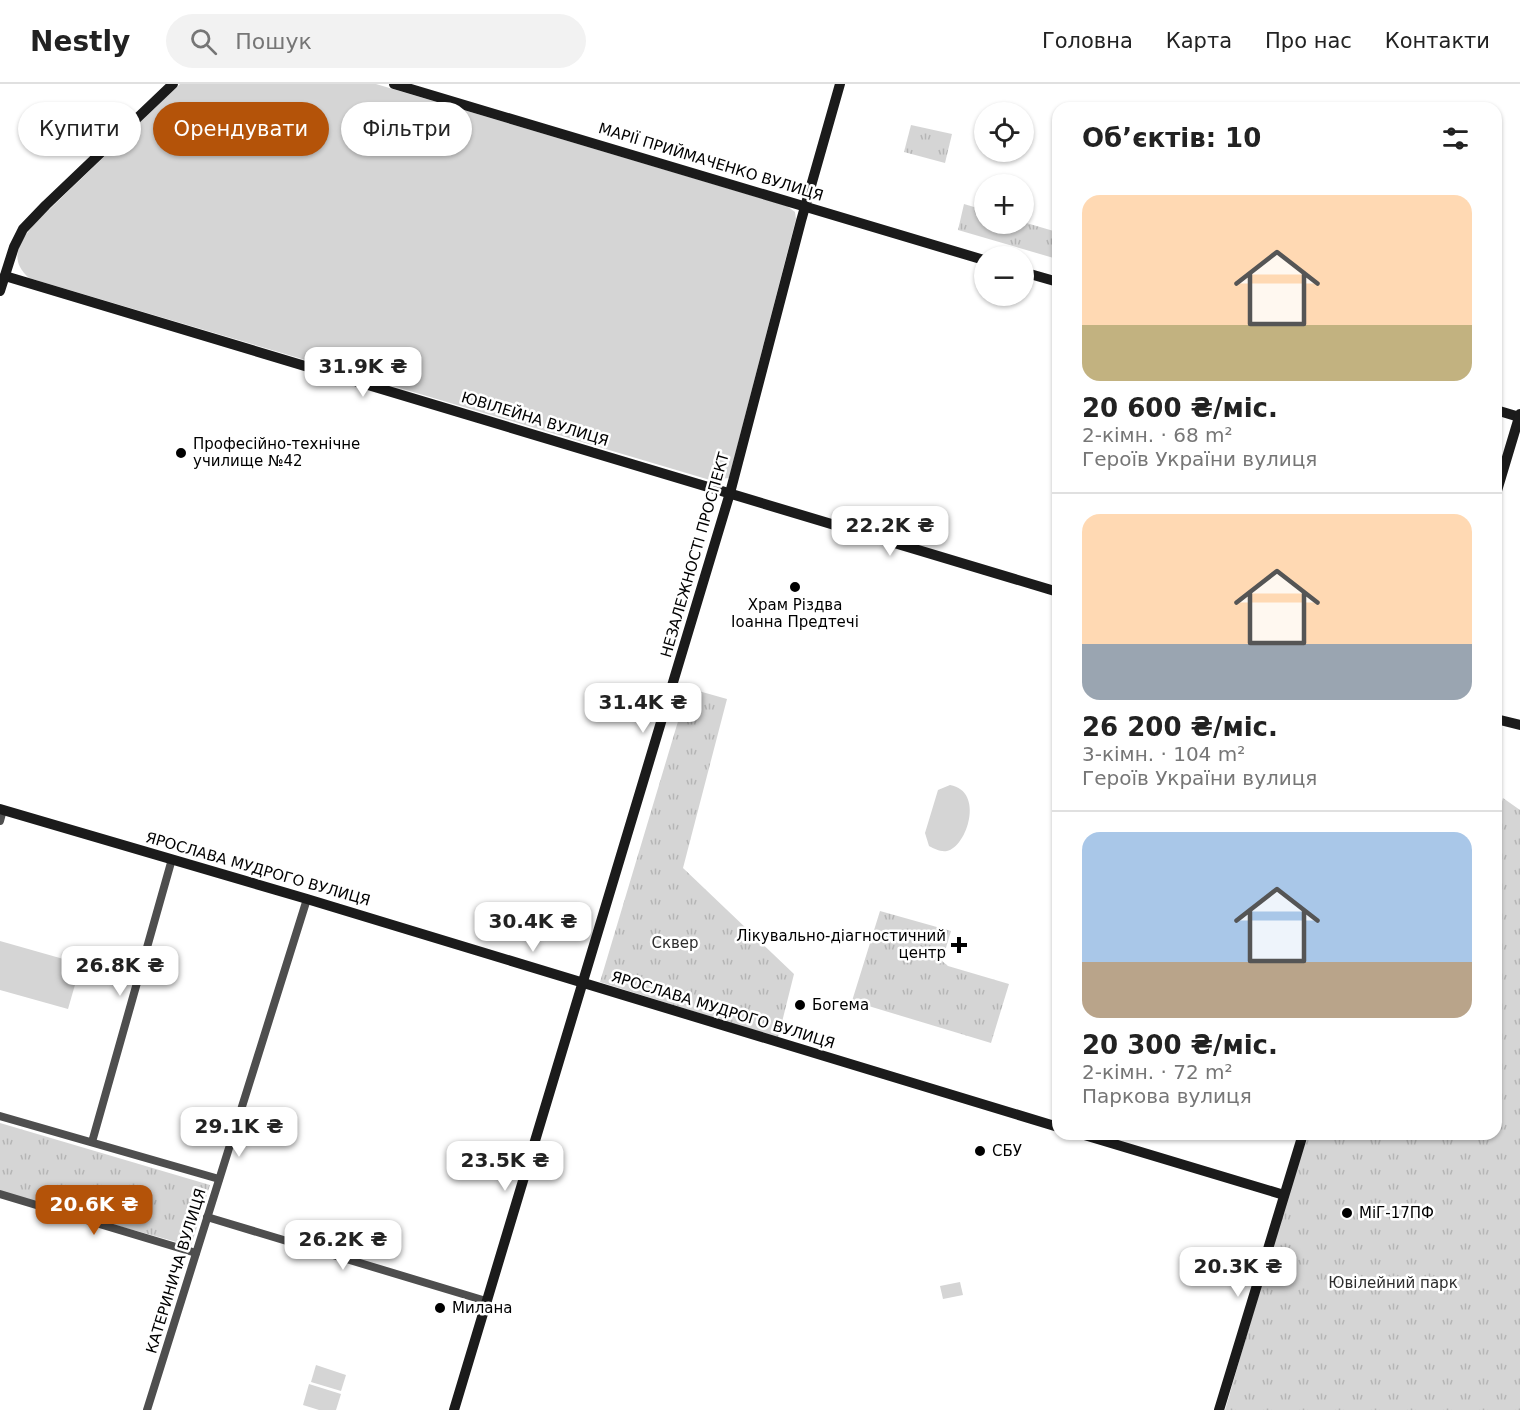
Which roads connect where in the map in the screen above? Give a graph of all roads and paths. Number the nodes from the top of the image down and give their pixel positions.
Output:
1 (173, 84) edge
2 (394, 84) edge
3 (840, 84) edge
4 (806, 206) junction
5 (974, 257) edge
6 (1034, 275) edge
7 (5, 276) junction
8 (1052, 280) edge
9 (0, 291) edge
10 (1502, 411) edge
11 (1520, 415) edge
12 (1502, 474) edge
13 (730, 493) junction
14 (1052, 590) edge
15 (1502, 720) edge
16 (1520, 725) edge
17 (1, 813) edge
18 (172, 860) junction
19 (307, 899) junction
20 (583, 983) junction
21 (0, 1116) edge
22 (1052, 1125) edge
23 (1101, 1140) edge
24 (1301, 1140) edge
25 (92, 1142) junction
26 (219, 1179) junction
27 (0, 1194) edge
28 (1284, 1195) junction
29 (207, 1217) junction
30 (196, 1253) junction
31 (486, 1301) junction
32 (147, 1410) edge
33 (454, 1410) edge
34 (1219, 1410) edge

1 - 7 street
2 - 4 street, МАРІЇ ПРИЙМАЧЕНКО ВУЛИЦЯ
3 - 4 street, НЕЗАЛЕЖНОСТІ ПРОСПЕКТ
4 - 5 street, МАРІЇ ПРИЙМАЧЕНКО ВУЛИЦЯ
4 - 13 street, НЕЗАЛЕЖНОСТІ ПРОСПЕКТ
6 - 8 street
7 - 9 street
7 - 13 street, ЮВІЛЕЙНА ВУЛИЦЯ
10 - 11 street
11 - 12 street
13 - 14 street, ЮВІЛЕЙНА ВУЛИЦЯ
13 - 20 street, НЕЗАЛЕЖНОСТІ ПРОСПЕКТ
15 - 16 street
17 - 18 street, ЯРОСЛАВА МУДРОГО ВУЛИЦЯ
18 - 19 street, ЯРОСЛАВА МУДРОГО ВУЛИЦЯ
18 - 25 street
19 - 20 street, ЯРОСЛАВА МУДРОГО ВУЛИЦЯ
19 - 26 street, КАТЕРИНИЧА ВУЛИЦЯ
20 - 22 street, ЯРОСЛАВА МУДРОГО ВУЛИЦЯ
20 - 31 street, НЕЗАЛЕЖНОСТІ ПРОСПЕКТ
21 - 25 street
23 - 28 street
24 - 28 street
25 - 26 street
26 - 29 street, КАТЕРИНИЧА ВУЛИЦЯ
27 - 30 street
28 - 34 street
29 - 30 street, КАТЕРИНИЧА ВУЛИЦЯ
29 - 31 street
30 - 32 street, КАТЕРИНИЧА ВУЛИЦЯ
31 - 33 street, НЕЗАЛЕЖНОСТІ ПРОСПЕКТ

